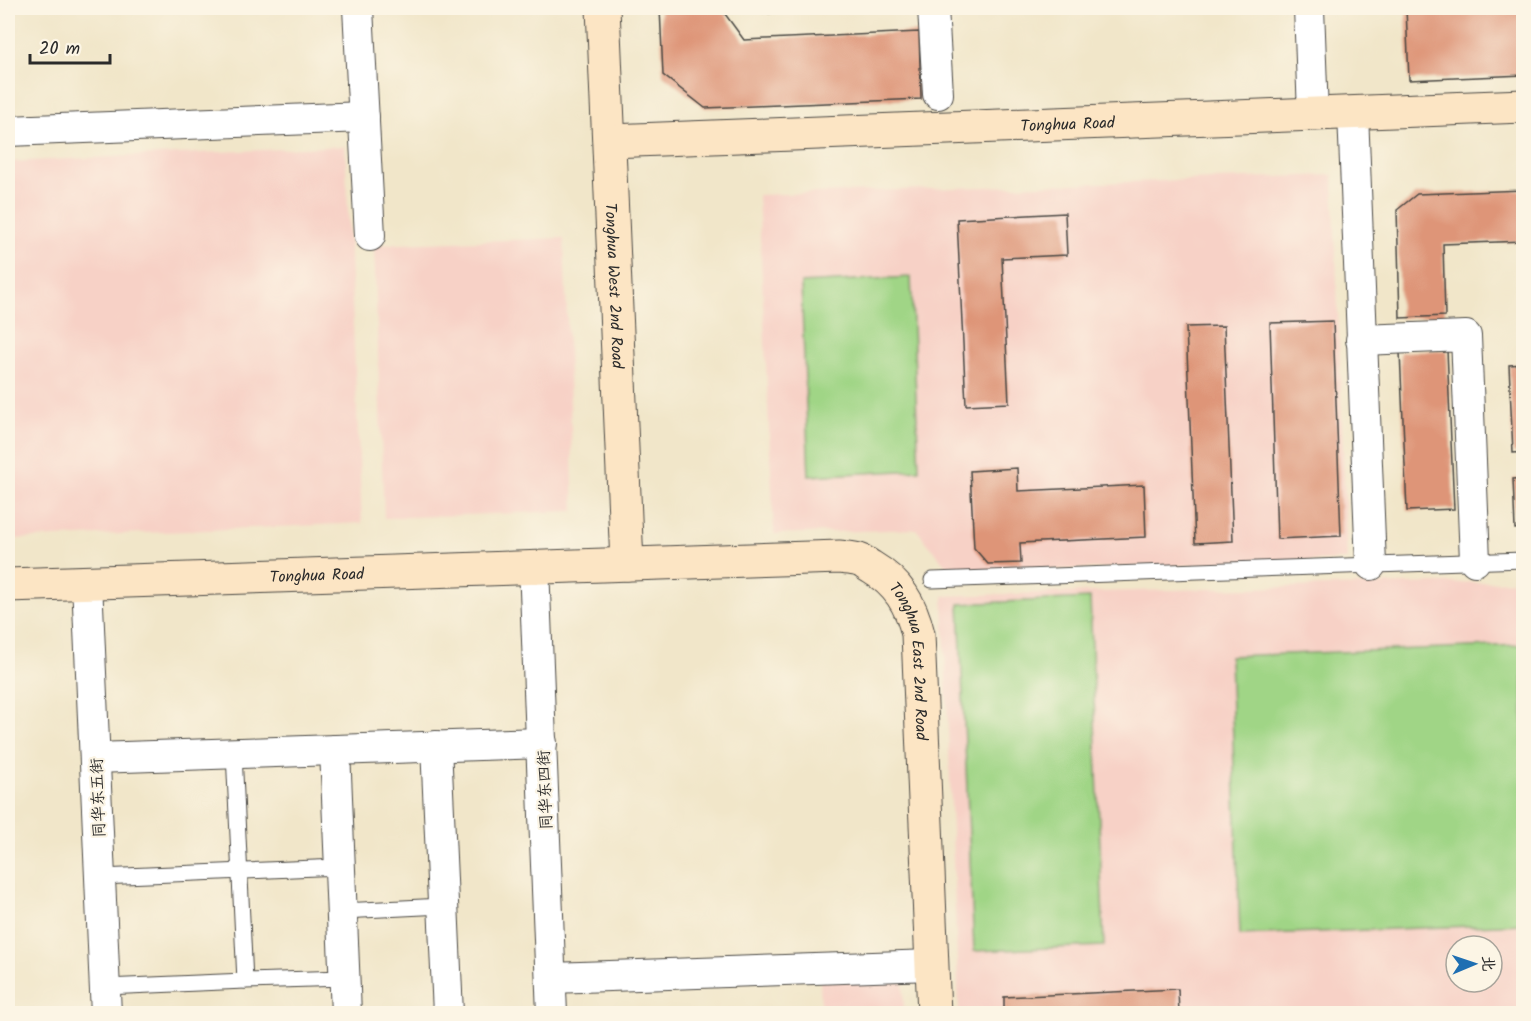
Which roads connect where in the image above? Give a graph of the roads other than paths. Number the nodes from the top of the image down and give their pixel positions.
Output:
1 (358, 8) edge
2 (603, 8) edge
3 (933, 8) edge
4 (1309, 8) edge
5 (938, 94) dead end
6 (1524, 106) edge
7 (1353, 113) junction
8 (1314, 114) junction
9 (364, 117) junction
10 (8, 131) edge
11 (609, 141) junction
12 (370, 236) dead end
13 (1361, 340) junction
14 (1524, 560) edge
15 (1475, 561) junction
16 (627, 564) junction
17 (1371, 565) junction
18 (534, 566) junction
19 (932, 580) dead end
20 (87, 582) junction
21 (8, 585) edge
22 (542, 743) junction
23 (436, 746) junction
24 (335, 750) junction
25 (234, 753) junction
26 (95, 758) junction
27 (340, 867) junction
28 (100, 877) junction
29 (443, 906) junction
30 (342, 911) junction
31 (932, 965) junction
32 (344, 978) junction
33 (551, 978) junction
34 (245, 981) junction
35 (105, 1000) edge
36 (346, 1014) edge
37 (448, 1014) edge
38 (552, 1014) edge
39 (934, 1014) edge

1 - 9 street
2 - 11 street, Tonghua West 2nd Road
3 - 5 street
4 - 8 street
6 - 7 street, Tonghua Road
7 - 8 street, Tonghua Road
7 - 13 street
8 - 11 street, Tonghua Road
9 - 10 street
9 - 12 street
11 - 16 street, Tonghua West 2nd Road
13 - 15 street
13 - 17 street
14 - 15 lane
15 - 17 lane
16 - 18 street, Tonghua Road
16 - 31 street, Tonghua East 2nd Road
17 - 19 lane
18 - 20 street, Tonghua Road
18 - 22 street, 同华东四街
20 - 21 street, Tonghua Road
20 - 26 street, 同华东五街
22 - 23 street
22 - 33 street, 同华东四街
23 - 24 street
23 - 29 street
24 - 25 street
24 - 27 street
25 - 26 street
25 - 34 lane
26 - 28 street, 同华东五街
27 - 28 lane
27 - 30 street
28 - 35 street, 同华东五街
29 - 30 lane
29 - 37 street
30 - 32 street
31 - 33 street
31 - 39 street, Tonghua East 2nd Road
32 - 34 lane
32 - 36 street
33 - 38 street, 同华东四街
34 - 35 lane

